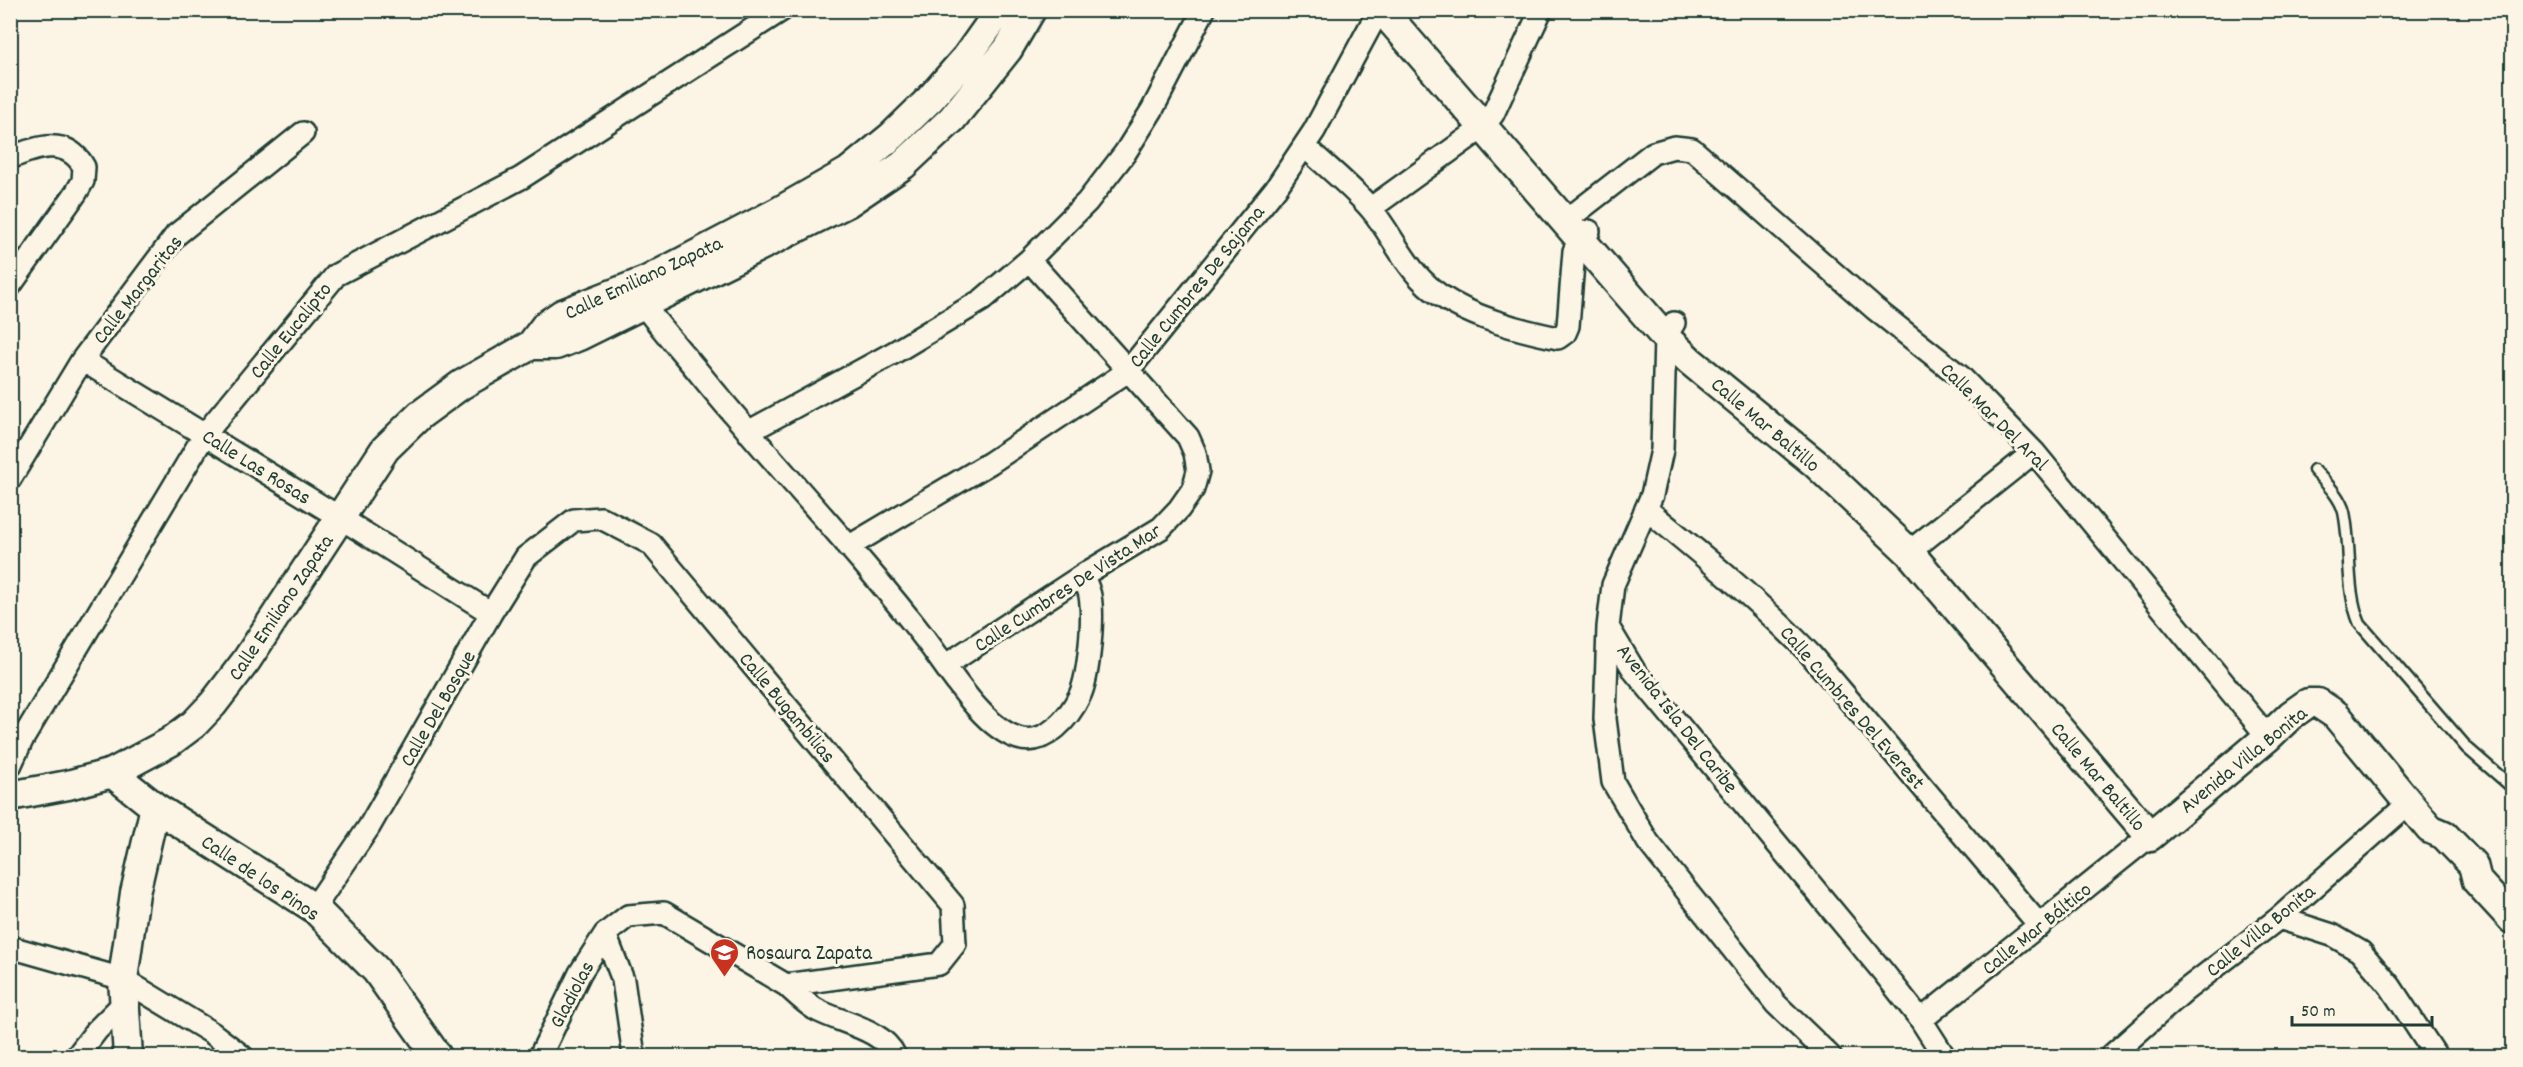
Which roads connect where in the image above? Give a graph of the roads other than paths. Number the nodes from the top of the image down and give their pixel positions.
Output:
1 (782, 10) edge
2 (1000, 10) edge
3 (1031, 10) edge
4 (1204, 10) edge
5 (1381, 10) edge
6 (1406, 10) edge
7 (1541, 10) edge
8 (1488, 121) junction
9 (303, 133) dead end
10 (1304, 146) junction
11 (10, 158) edge
12 (1371, 208) junction
13 (1577, 226) junction
14 (1029, 260) junction
15 (10, 286) edge
16 (637, 296) junction
17 (1669, 330) junction
18 (82, 360) junction
19 (1128, 371) junction
20 (748, 432) junction
21 (205, 434) junction
22 (2034, 452) junction
23 (2314, 470) dead end
24 (10, 479) edge
25 (1646, 509) junction
26 (339, 517) junction
27 (574, 520) joint
28 (848, 547) junction
29 (1916, 547) junction
30 (1083, 575) junction
31 (491, 613) junction
32 (1608, 627) junction
33 (946, 665) junction
34 (2268, 737) junction
35 (10, 766) edge
36 (112, 773) junction
37 (2512, 787) edge
38 (10, 796) edge
39 (2408, 804) junction
40 (155, 807) junction
41 (2156, 831) junction
42 (314, 908) junction
43 (2279, 918) junction
44 (2512, 919) edge
45 (2040, 926) junction
46 (605, 934) junction
47 (10, 947) edge
48 (786, 985) junction
49 (124, 991) junction
50 (1921, 1020) junction
51 (76, 1056) edge
52 (128, 1056) edge
53 (242, 1056) edge
54 (437, 1056) edge
55 (540, 1056) edge
56 (634, 1056) edge
57 (895, 1056) edge
58 (1830, 1056) edge
59 (1944, 1056) edge
60 (2111, 1056) edge
61 (2436, 1056) edge

1 - 21 street, Calle Eucalipto
2 - 16 main road, Calle Emiliano Zapata
3 - 16 main road
4 - 14 street
5 - 8 main road, Calle Mar Baltillo
5 - 10 street, Calle Cumbres De Sajama
6 - 8 main road, Calle Mar Baltillo
7 - 8 street
8 - 12 street
8 - 13 main road, Calle Mar Baltillo
9 - 18 street, Calle Margaritas
10 - 12 street
10 - 19 street, Calle Cumbres De Sajama
11 - 15 street
12 - 13 street
13 - 17 main road, Calle Mar Baltillo
13 - 22 street, Calle Mar Del Aral
14 - 19 street
14 - 20 street
16 - 20 street
16 - 26 main road, Calle Emiliano Zapata
17 - 25 street, Avenida Isla Del Caribe
17 - 29 main road, Calle Mar Baltillo
18 - 21 street, Calle Las Rosas
18 - 24 street, Calle Margaritas
19 - 28 street, Calle Cumbres De Sajama
19 - 30 street, Calle Cumbres De Vista Mar
20 - 28 street
21 - 26 street, Calle Las Rosas
21 - 35 street, Calle Eucalipto
22 - 29 street
22 - 34 street, Calle Mar Del Aral
23 - 37 lane
25 - 32 street, Avenida Isla Del Caribe
25 - 45 street, Calle Cumbres Del Everest
26 - 31 street, Calle Las Rosas
26 - 36 main road, Calle Emiliano Zapata
27 - 31 street, Calle Del Bosque
27 - 48 street, Calle Bugambilias
28 - 33 street
29 - 41 main road, Calle Mar Baltillo
30 - 33 street, Calle Cumbres De Vista Mar
30 - 33 street
31 - 42 street, Calle Del Bosque
32 - 50 street, Avenida Isla Del Caribe
32 - 58 street
34 - 39 main road, Avenida Villa Bonita
34 - 41 main road, Avenida Villa Bonita
36 - 38 main road, Calle Emiliano Zapata
36 - 40 main road, Calle de los Pinos
39 - 43 street, Calle Villa Bonita
39 - 44 main road, Avenida Villa Bonita
40 - 42 main road, Calle de los Pinos
40 - 49 main road
41 - 45 street, Calle Mar Báltico
42 - 54 main road, Calle de los Pinos
43 - 60 street, Calle Villa Bonita
43 - 61 street
45 - 50 street, Calle Mar Báltico
46 - 48 street
46 - 55 street, Gladiolas
46 - 56 street
47 - 49 street
48 - 57 street
49 - 51 street
49 - 52 main road
49 - 53 street
50 - 59 street, Avenida Isla Del Caribe

